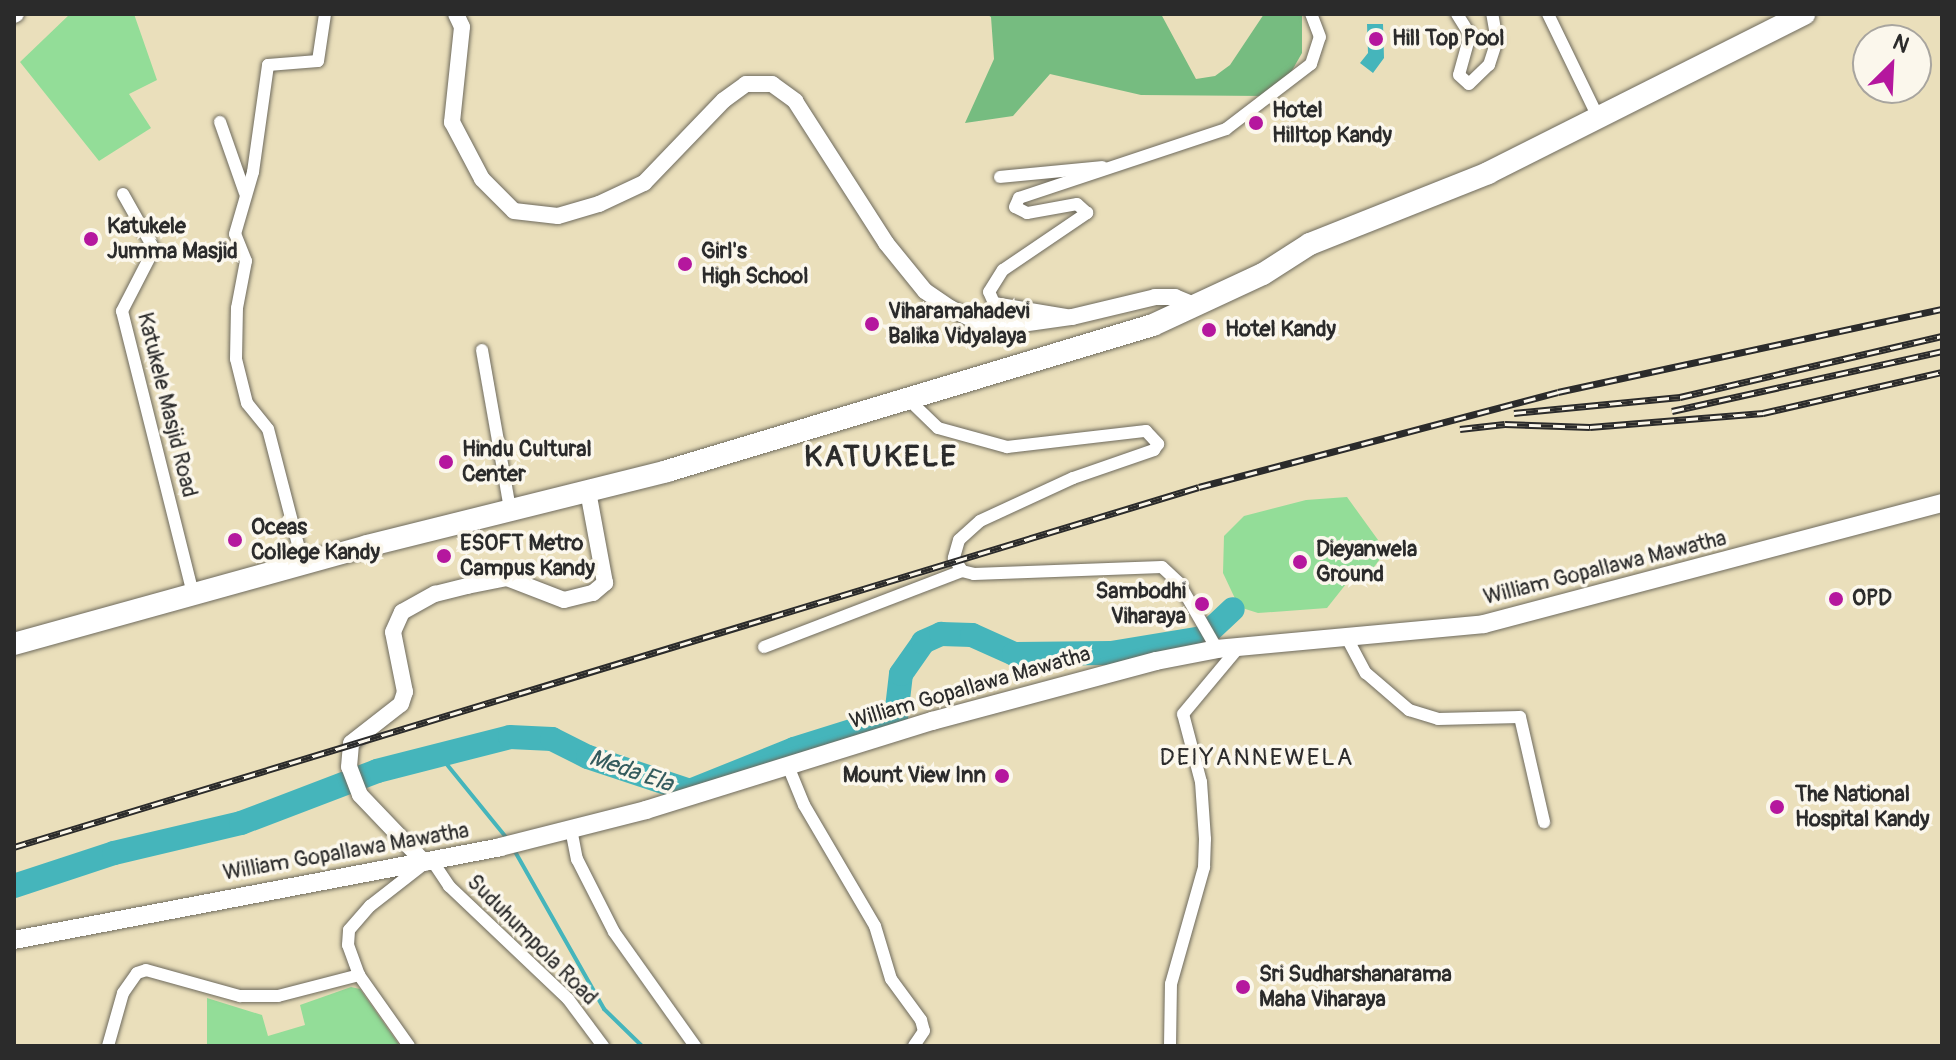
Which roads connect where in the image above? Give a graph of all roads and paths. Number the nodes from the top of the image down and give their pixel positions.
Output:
1 (325, 14) edge
2 (456, 14) edge
3 (1311, 14) edge
4 (1457, 14) edge
5 (1492, 14) edge
6 (1548, 14) edge
7 (1804, 14) edge
8 (1768, 22) edge
9 (1598, 117) junction
10 (220, 122) dead end
11 (1126, 165) junction
12 (1000, 177) dead end
13 (245, 193) junction
14 (123, 194) dead end
15 (1196, 306) junction
16 (1072, 317) junction
17 (482, 350) dead end
18 (906, 398) junction
19 (588, 491) junction
20 (1942, 503) edge
21 (510, 509) junction
22 (303, 564) junction
23 (962, 571) junction
24 (193, 593) junction
25 (1347, 638) junction
26 (14, 644) edge
27 (1215, 644) junction
28 (764, 647) dead end
29 (1239, 647) junction
30 (788, 766) junction
31 (1544, 822) dead end
32 (568, 830) junction
33 (429, 863) junction
34 (14, 940) edge
35 (359, 975) junction
36 (108, 1046) edge
37 (409, 1046) edge
38 (603, 1046) edge
39 (695, 1046) edge
40 (914, 1046) edge
41 (1170, 1046) edge

1 - 13 street
2 - 16 street
3 - 11 street
4 - 5 street
6 - 9 street
7 - 8 highway
8 - 9 highway
9 - 15 highway
10 - 13 street
11 - 12 street
11 - 16 street
13 - 22 street
14 - 24 street, Katukele Masjid Road
15 - 16 street
15 - 18 highway
17 - 21 street
18 - 19 highway
18 - 23 street
19 - 21 highway
19 - 33 street
20 - 25 main road, William Gopallawa Mawatha
21 - 22 highway
22 - 24 highway
23 - 27 street
23 - 28 street
24 - 26 highway
25 - 29 main road, William Gopallawa Mawatha
25 - 31 street
27 - 29 main road, William Gopallawa Mawatha
27 - 30 main road, William Gopallawa Mawatha
29 - 41 street
30 - 32 main road, William Gopallawa Mawatha
30 - 40 street
32 - 33 main road, William Gopallawa Mawatha
32 - 39 street
33 - 34 main road, William Gopallawa Mawatha
33 - 35 street
33 - 38 street, Suduhumpola Road
35 - 36 street
35 - 37 street

